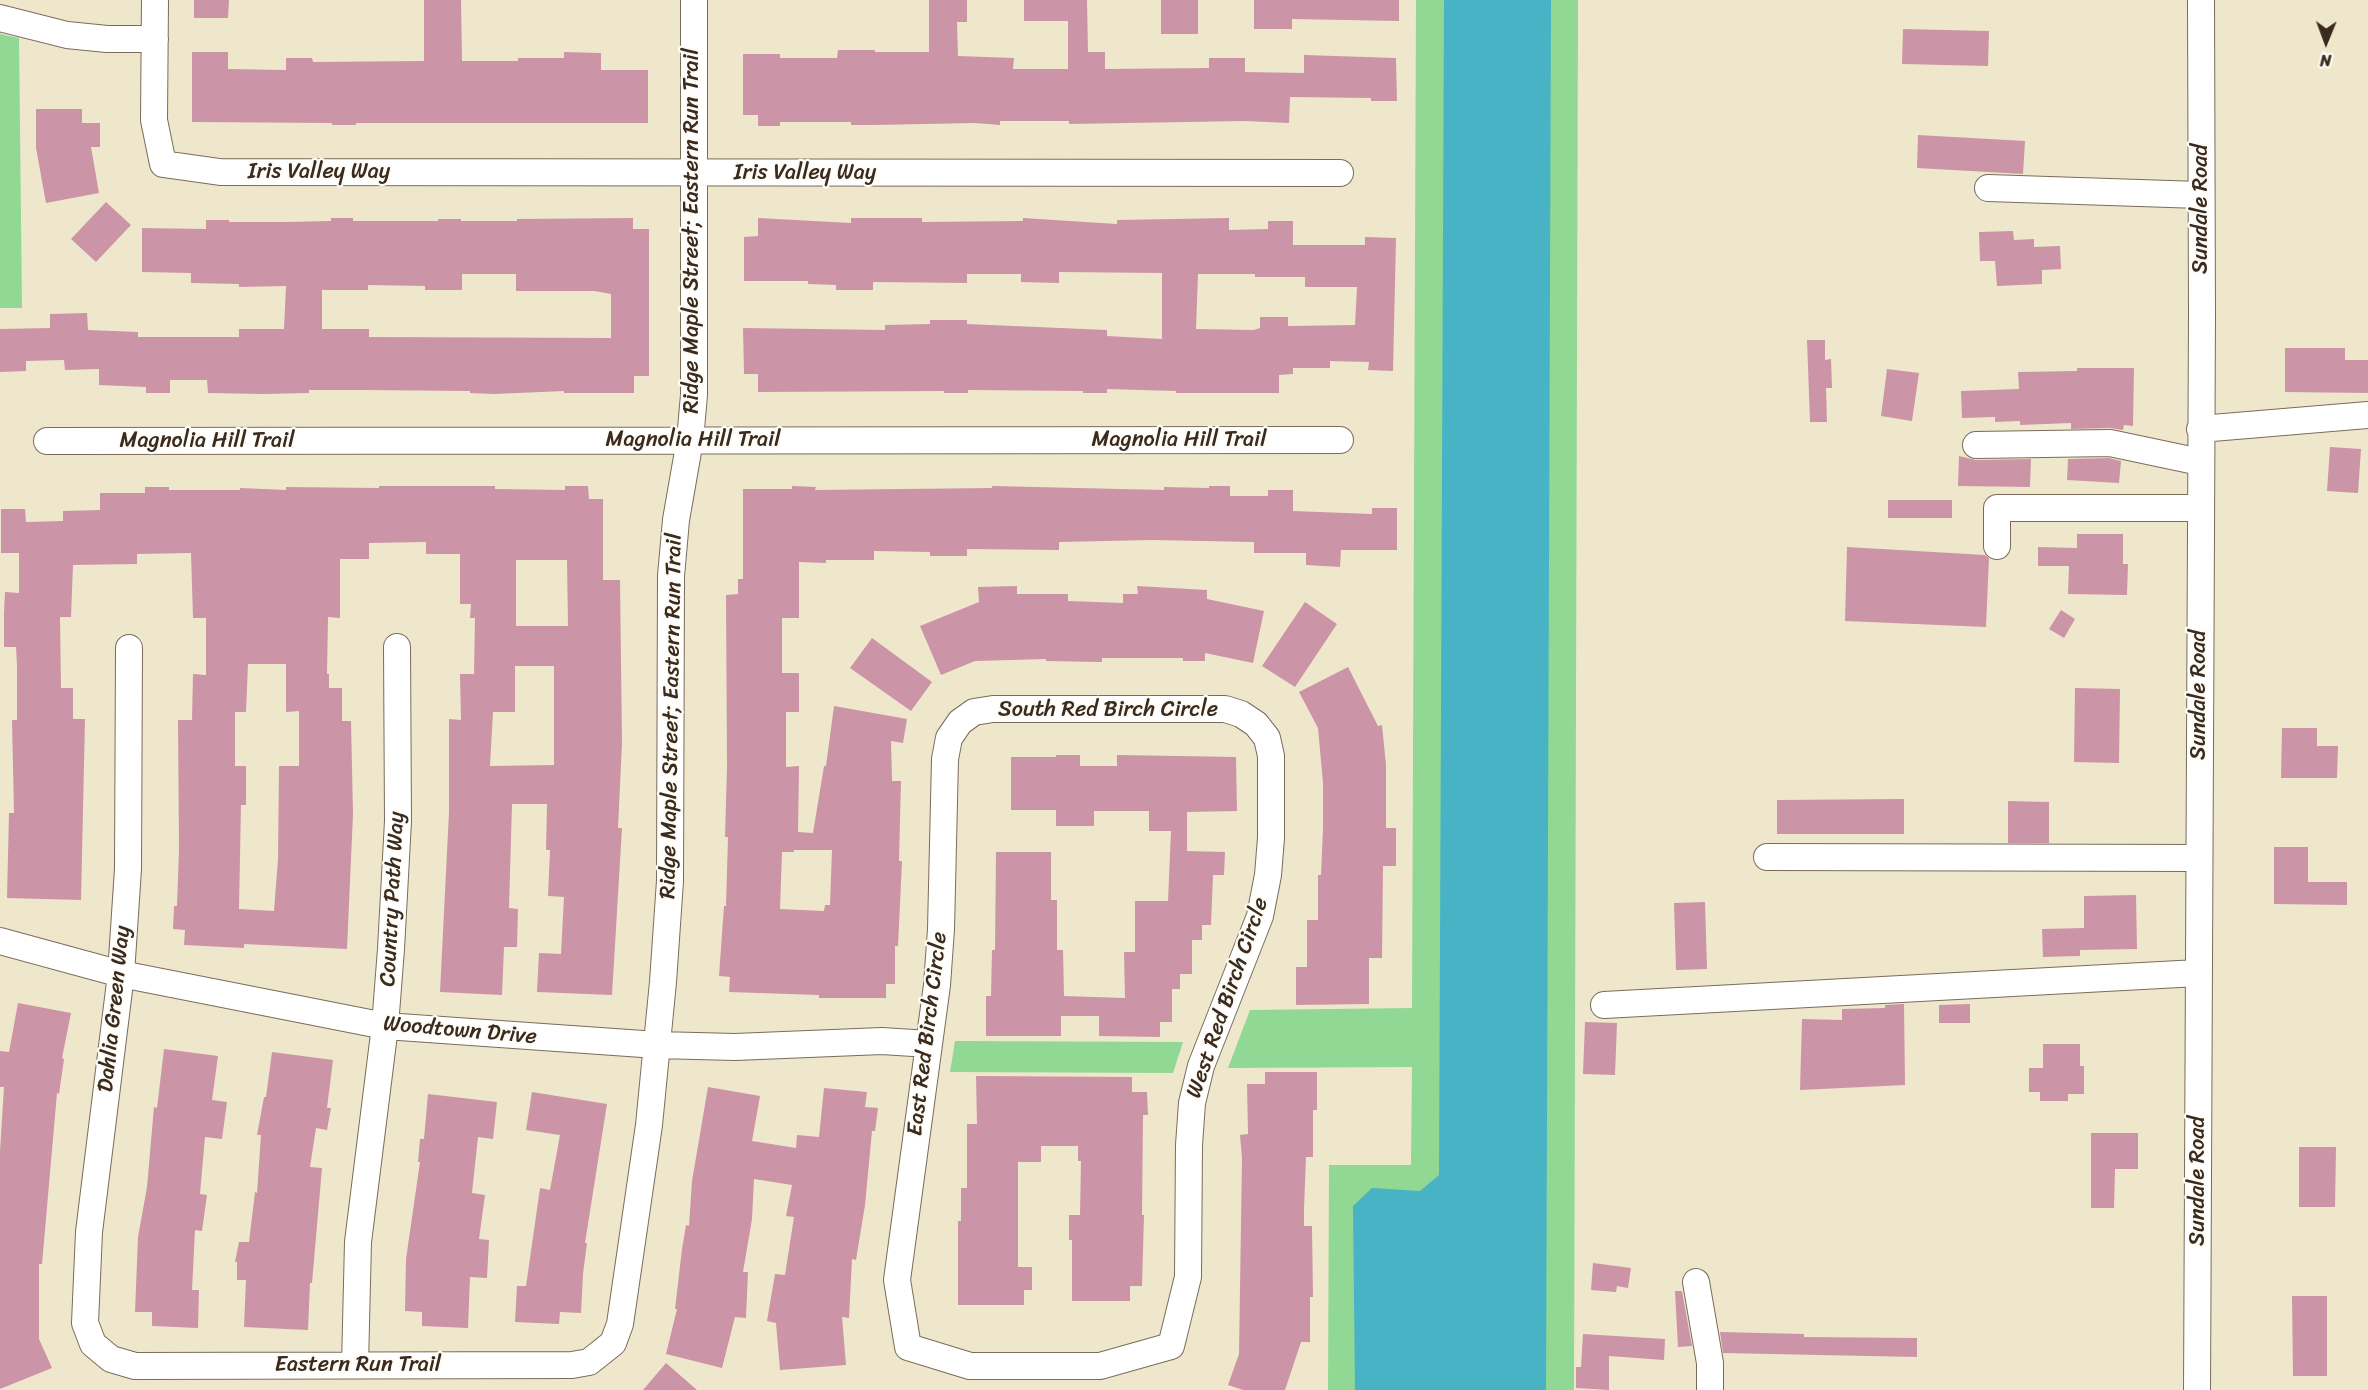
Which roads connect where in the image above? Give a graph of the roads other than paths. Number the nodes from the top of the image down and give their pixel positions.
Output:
1 (155, 0) edge
2 (694, 0) edge
3 (2201, 0) edge
4 (0, 18) edge
5 (155, 39) junction
6 (694, 173) junction
7 (1341, 173) dead end
8 (1988, 188) dead end
9 (2200, 195) junction
10 (2368, 415) edge
11 (2200, 429) junction
12 (690, 440) junction
13 (1340, 440) dead end
14 (46, 441) dead end
15 (1976, 445) dead end
16 (2200, 462) junction
17 (2200, 508) junction
18 (1997, 546) dead end
19 (397, 647) dead end
20 (129, 648) dead end
21 (960, 722) joint
22 (1256, 724) joint
23 (1767, 857) dead end
24 (2199, 858) junction
25 (0, 941) edge
26 (121, 974) junction
27 (2198, 974) junction
28 (1604, 1005) dead end
29 (385, 1026) junction
30 (929, 1044) junction
31 (657, 1045) junction
32 (1696, 1282) dead end
33 (908, 1347) joint
34 (603, 1353) joint
35 (111, 1359) joint
36 (355, 1365) junction
37 (1710, 1390) edge
38 (2197, 1390) edge

1 - 5 street
2 - 6 street, Ridge Maple Street; Eastern Run Trail
3 - 9 street, Sundale Road
4 - 5 street
5 - 6 street, Iris Valley Way
6 - 7 street, Iris Valley Way
6 - 12 street, Ridge Maple Street; Eastern Run Trail
8 - 9 street
9 - 11 street, Sundale Road
10 - 11 street
11 - 16 street, Sundale Road
12 - 13 street, Magnolia Hill Trail
12 - 14 street, Magnolia Hill Trail
12 - 31 street, Ridge Maple Street; Eastern Run Trail
15 - 16 street
16 - 17 street, Sundale Road
17 - 18 street
17 - 24 street, Sundale Road
19 - 29 street, Country Path Way
20 - 26 street, Dahlia Green Way
21 - 22 street, South Red Birch Circle
21 - 30 street, East Red Birch Circle
22 - 33 street, West Red Birch Circle
23 - 24 street
24 - 27 street, Sundale Road
25 - 26 street, Woodtown Drive
26 - 29 street, Woodtown Drive
26 - 35 street, Dahlia Green Way
27 - 28 street
27 - 38 street, Sundale Road
29 - 31 street, Woodtown Drive
29 - 36 street, Country Path Way
30 - 31 street, Woodtown Drive
30 - 33 street, East Red Birch Circle
31 - 34 street, Ridge Maple Street; Eastern Run Trail
32 - 37 street
34 - 36 street, Eastern Run Trail
35 - 36 street, Eastern Run Trail

